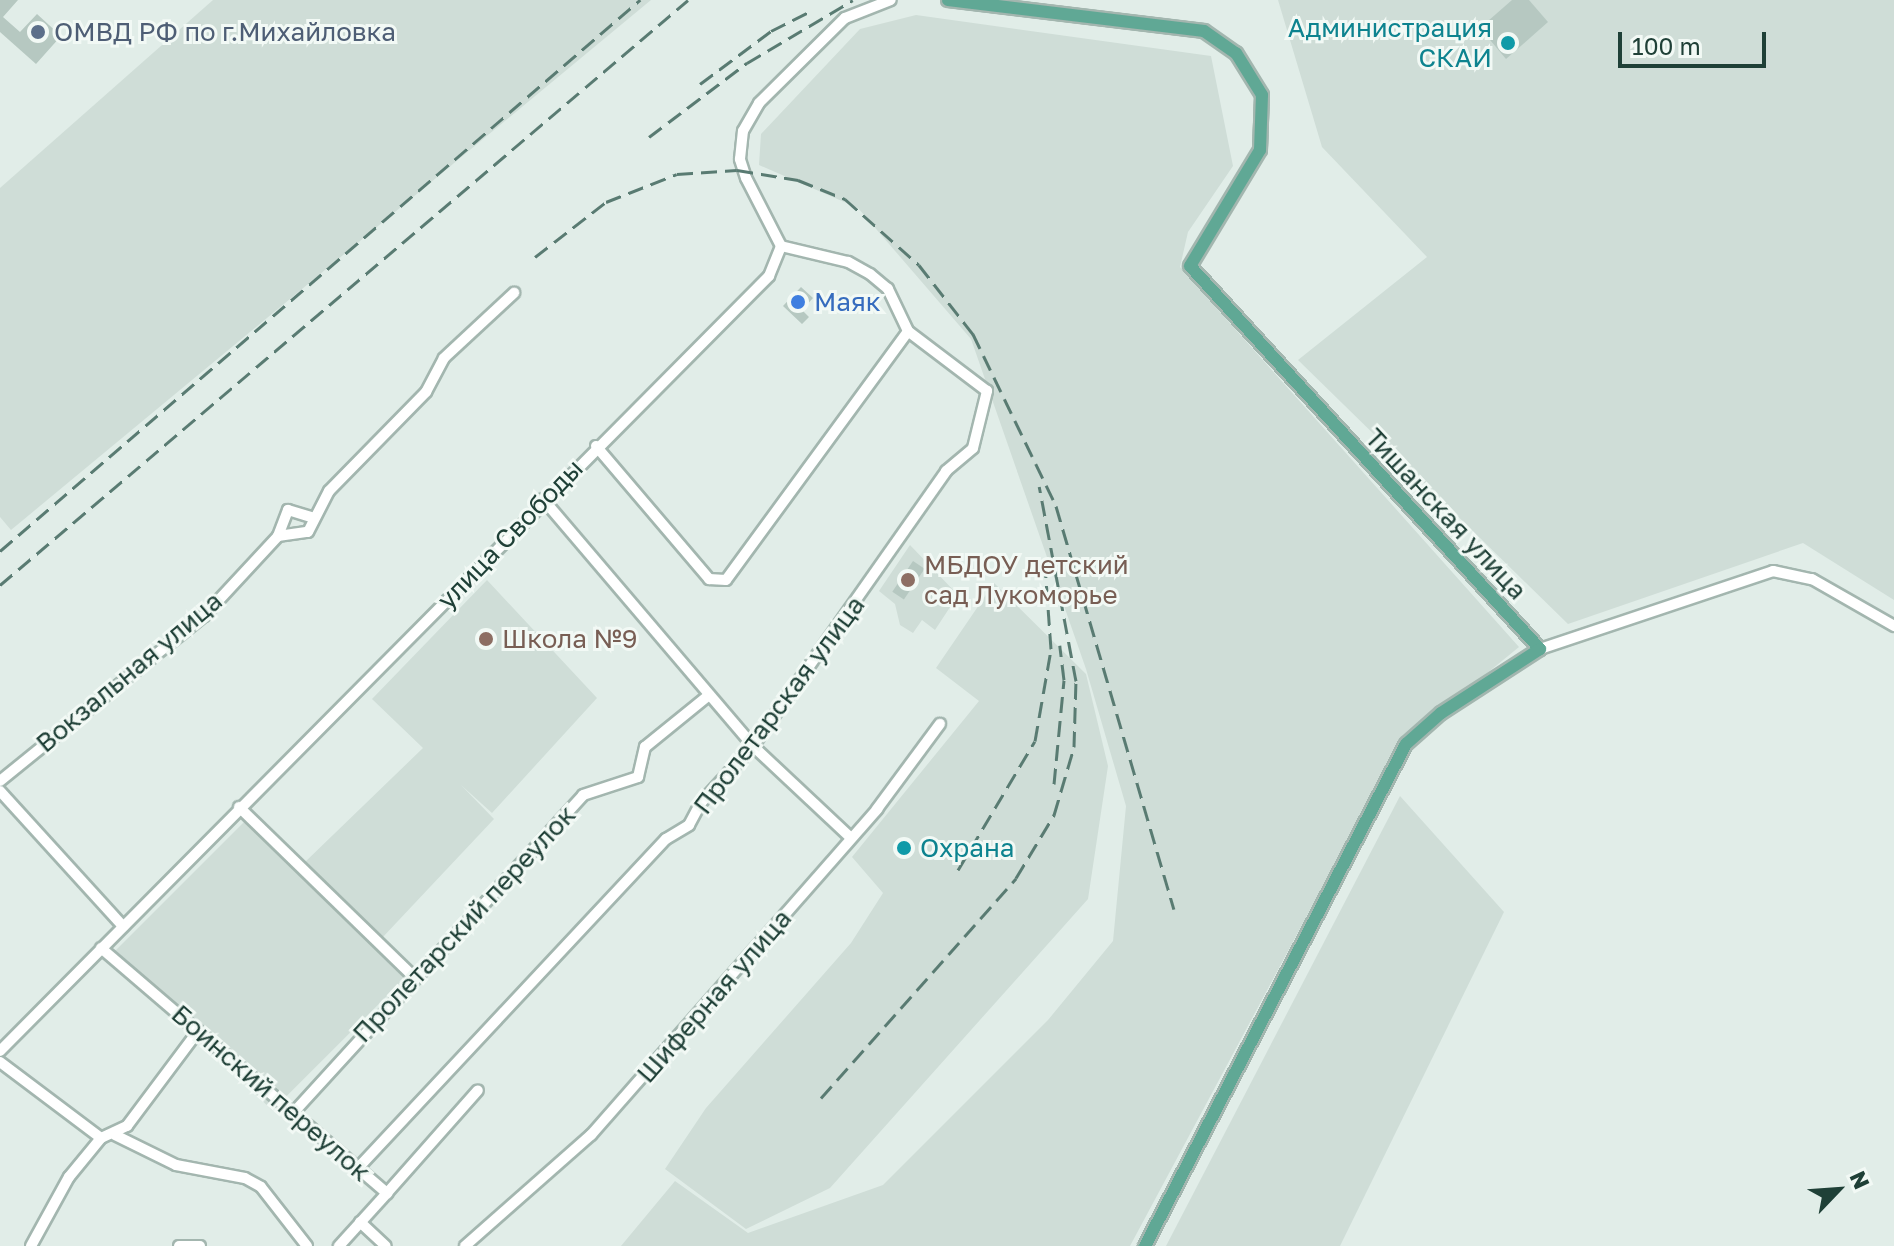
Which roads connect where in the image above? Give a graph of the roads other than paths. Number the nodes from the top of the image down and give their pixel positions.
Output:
1 (891, 0) edge
2 (948, 0) edge
3 (781, 246) junction
4 (514, 293) dead end
5 (908, 331) junction
6 (596, 446) junction
7 (543, 499) junction
8 (314, 518) junction
9 (278, 536) junction
10 (1894, 626) edge
11 (1540, 649) junction
12 (709, 695) junction
13 (940, 724) dead end
14 (753, 746) junction
15 (0, 781) edge
16 (0, 791) edge
17 (239, 807) junction
18 (851, 838) junction
19 (123, 926) junction
20 (101, 948) junction
21 (413, 976) junction
22 (198, 1031) junction
23 (0, 1051) edge
24 (0, 1062) edge
25 (478, 1090) dead end
26 (294, 1112) junction
27 (115, 1135) junction
28 (101, 1138) junction
29 (358, 1168) junction
30 (387, 1193) junction
31 (360, 1222) junction
32 (31, 1246) edge
33 (179, 1246) edge
34 (200, 1246) edge
35 (307, 1246) edge
36 (339, 1246) edge
37 (386, 1246) edge
38 (465, 1246) edge
39 (1145, 1246) edge

1 - 3 street
2 - 11 main road, Тишанская улица
3 - 5 street
3 - 6 street, улица Свободы
4 - 8 street, Вокзальная улица
5 - 6 street
5 - 14 street, Пролетарская улица
6 - 7 street, улица Свободы
7 - 12 street
7 - 17 street, улица Свободы
8 - 9 street, Вокзальная улица
8 - 9 street
9 - 15 street, Вокзальная улица
10 - 11 street
11 - 39 main road
12 - 14 street
12 - 21 street, Пролетарский переулок
13 - 18 street, Шиферная улица
14 - 18 street
14 - 29 street, Пролетарская улица
16 - 19 street
17 - 19 street, улица Свободы
17 - 21 street
18 - 38 street, Шиферная улица
19 - 20 street, улица Свободы
20 - 22 street, Боинский переулок
20 - 23 street, улица Свободы
21 - 26 street, Пролетарский переулок
22 - 26 street, Боинский переулок
22 - 27 street
24 - 28 street
25 - 30 street
26 - 29 street, Боинский переулок
27 - 28 street
27 - 35 street
28 - 32 street
29 - 30 street, Боинский переулок
30 - 31 street, Боинский переулок
31 - 36 street, Боинский переулок
31 - 37 street
33 - 34 street

